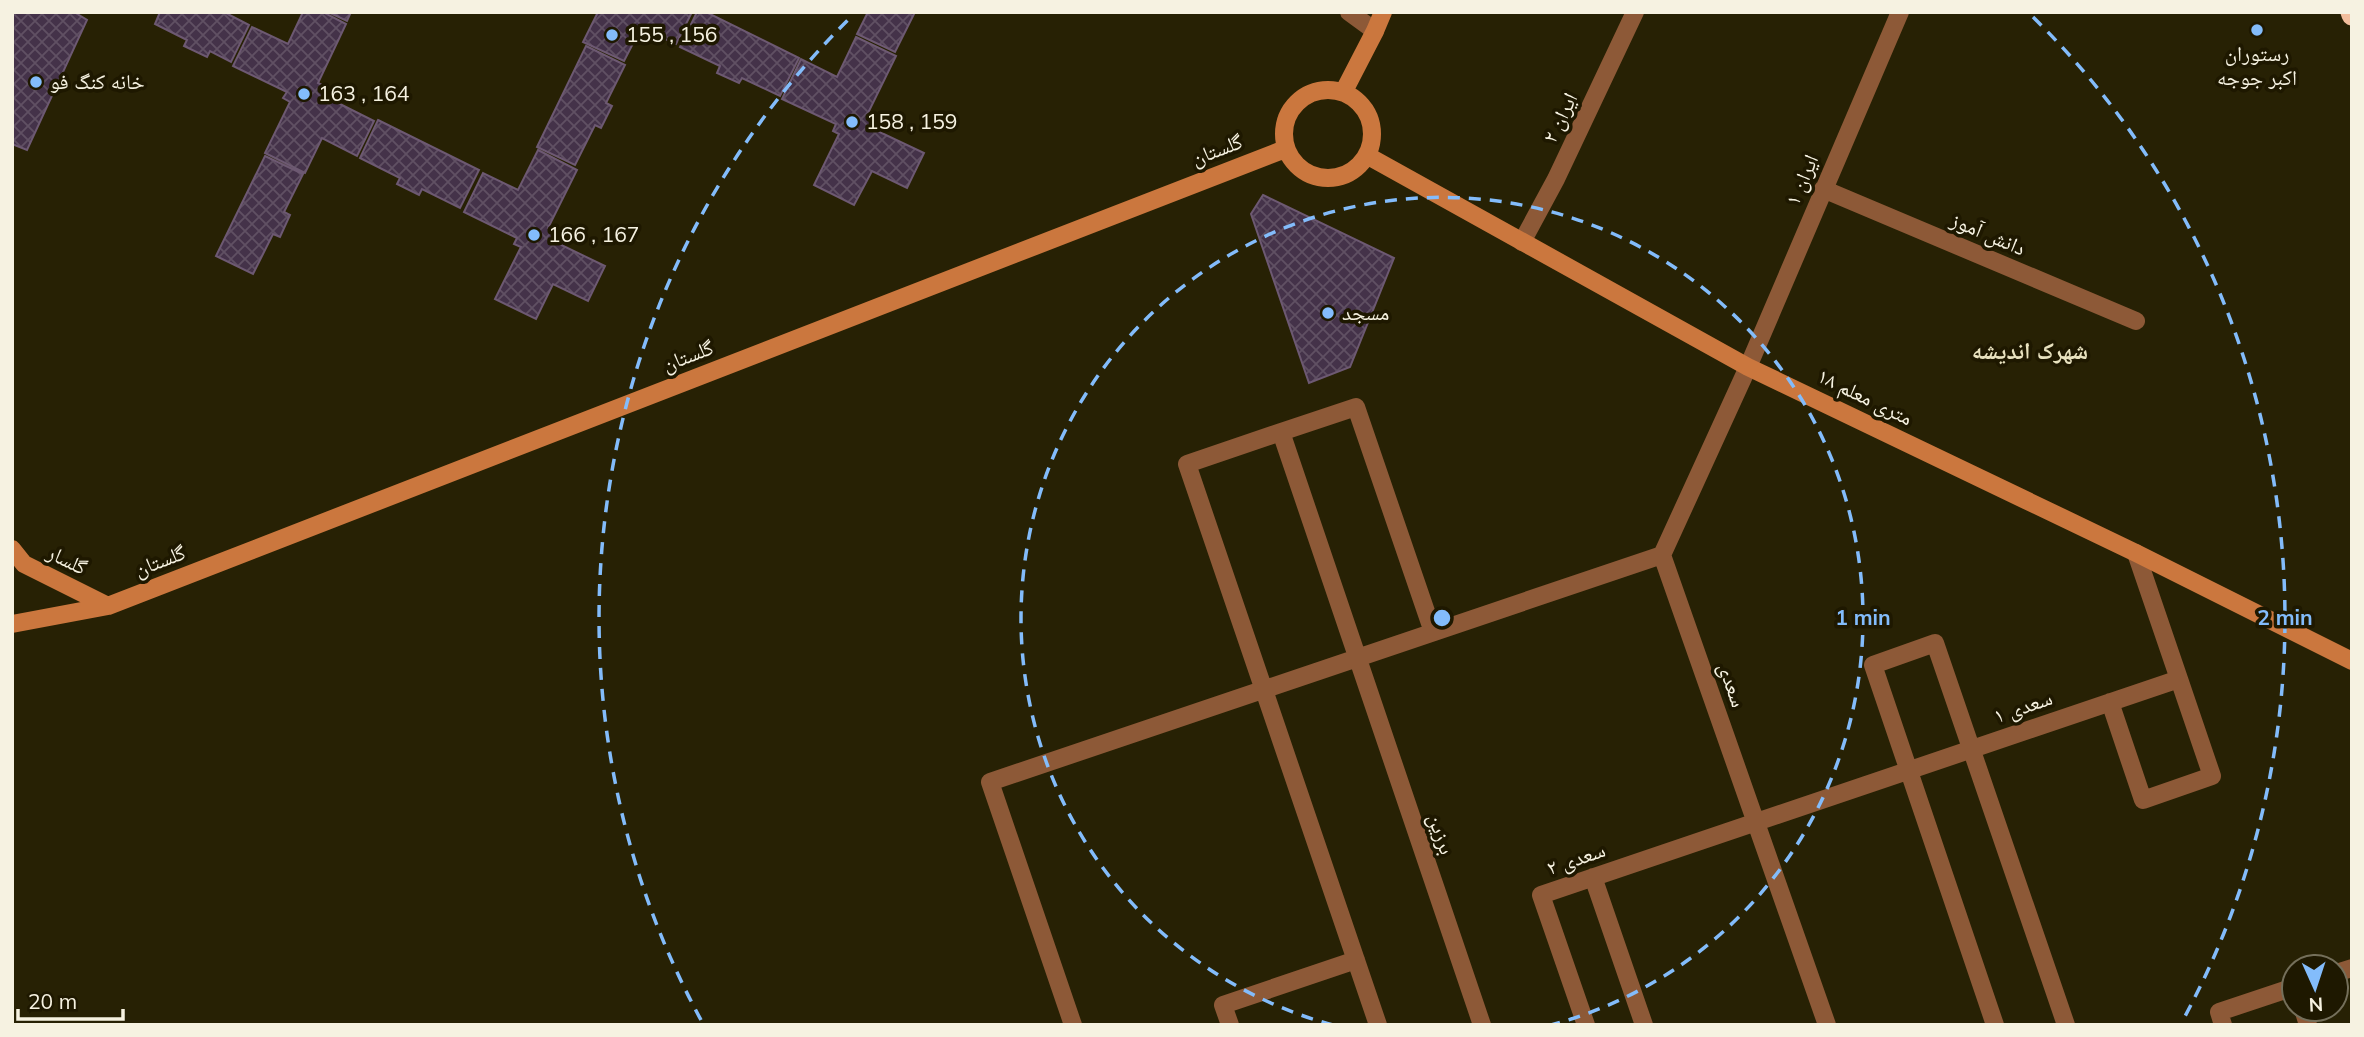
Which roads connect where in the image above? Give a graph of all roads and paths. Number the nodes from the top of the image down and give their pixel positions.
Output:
1 (1349, 12) edge
2 (1382, 12) edge
3 (1636, 12) edge
4 (1900, 12) edge
5 (1375, 31) junction
6 (1344, 91) junction
7 (1285, 149) junction
8 (1368, 156) junction
9 (1823, 188) junction
10 (1521, 242) junction
11 (2136, 321) dead end
12 (1748, 368) junction
13 (1280, 432) junction
14 (12, 549) edge
15 (2136, 553) junction
16 (1662, 555) junction
17 (108, 606) junction
18 (12, 624) edge
19 (1433, 632) junction
20 (1357, 658) junction
21 (2352, 661) edge
22 (2179, 678) junction
23 (1264, 690) junction
24 (2110, 702) junction
25 (1972, 748) junction
26 (1909, 770) junction
27 (1756, 822) junction
28 (1593, 877) junction
29 (1356, 960) junction
30 (2280, 992) edge
31 (1073, 1025) edge
32 (1230, 1025) edge
33 (1378, 1025) edge
34 (1482, 1025) edge
35 (1586, 1025) edge
36 (1644, 1025) edge
37 (1827, 1025) edge
38 (1995, 1025) edge
39 (2066, 1025) edge
40 (2223, 1025) edge

1 - 5 street
2 - 5 street
3 - 10 street, ایران ۲
4 - 9 street, ایران ۱
5 - 6 street
6 - 7 street
6 - 8 street
7 - 8 street
7 - 17 street, گلستان
8 - 10 street, ۱۸ متری معلم
9 - 11 street, دانش آموز
9 - 12 street, ایران ۱
10 - 12 street, ۱۸ متری معلم
12 - 15 street, ۱۸ متری معلم
12 - 16 street
13 - 19 street
13 - 20 street, برزین
13 - 23 street
14 - 17 street, گلسار
15 - 21 street, ۱۸ متری معلم
15 - 22 street
16 - 19 street
16 - 27 street, سعدی
17 - 18 street, گلستان
19 - 20 street
20 - 23 street
20 - 34 street, برزین
22 - 24 street, سعدی ۱
22 - 24 street
23 - 29 street
23 - 31 street
24 - 25 street, سعدی ۱
25 - 26 street, سعدی ۱
25 - 26 street
25 - 39 street
26 - 27 street, سعدی ۱
26 - 38 street
27 - 28 street, سعدی ۲
27 - 37 street, سعدی
28 - 35 street, سعدی ۲
28 - 36 street
29 - 32 street
29 - 33 street
30 - 40 street

